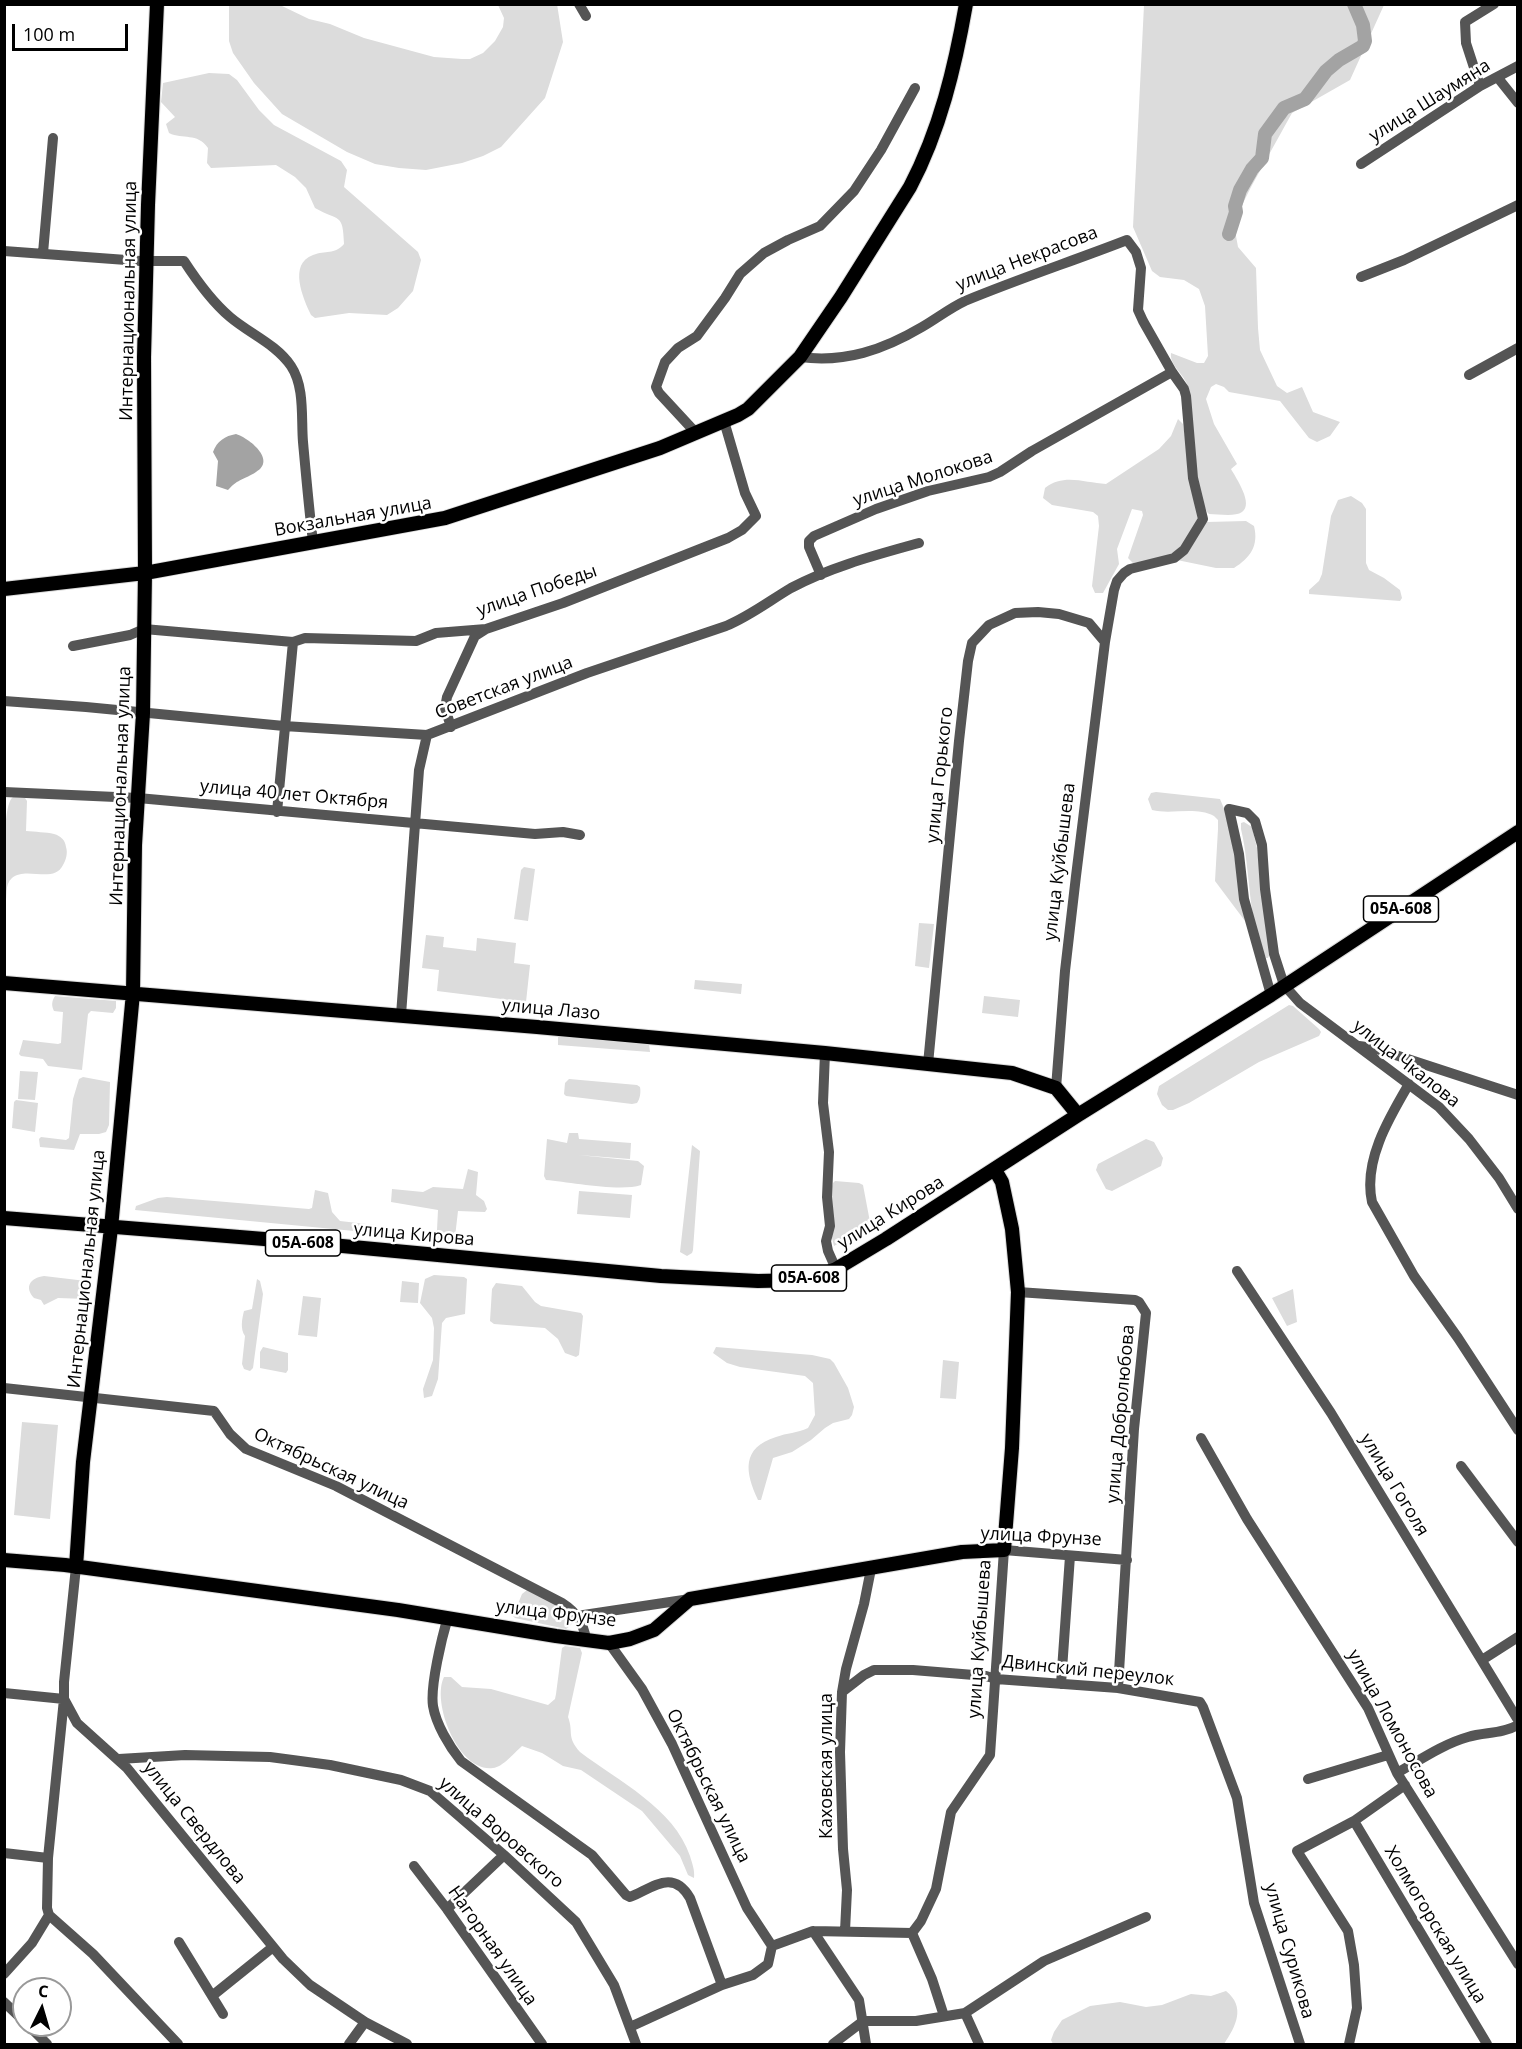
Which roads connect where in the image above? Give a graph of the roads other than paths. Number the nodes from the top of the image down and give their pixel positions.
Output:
1 (157, 4) edge
2 (579, 4) edge
3 (966, 4) edge
4 (1494, 4) edge
5 (586, 16) dead end
6 (1518, 66) edge
7 (1498, 78) junction
8 (1480, 86) junction
9 (915, 88) dead end
10 (1518, 103) edge
11 (53, 138) dead end
12 (1361, 164) dead end
13 (1518, 205) edge
14 (4, 251) edge
15 (43, 253) junction
16 (146, 262) junction
17 (1361, 277) dead end
18 (1518, 348) edge
19 (800, 357) junction
20 (1172, 372) junction
21 (1469, 375) dead end
22 (724, 421) junction
23 (696, 433) junction
24 (313, 542) junction
25 (919, 543) dead end
26 (145, 573) junction
27 (821, 575) junction
28 (4, 589) edge
29 (144, 629) junction
30 (486, 629) junction
31 (293, 642) junction
32 (1105, 642) junction
33 (73, 646) dead end
34 (4, 701) edge
35 (143, 713) junction
36 (284, 726) junction
37 (451, 727) junction
38 (428, 735) junction
39 (4, 792) edge
40 (138, 798) junction
41 (277, 812) junction
42 (415, 822) junction
43 (1518, 832) edge
44 (580, 836) dead end
45 (4, 984) edge
46 (1284, 985) junction
47 (133, 993) junction
48 (1271, 994) junction
49 (401, 1015) junction
50 (1356, 1046) junction
51 (825, 1053) junction
52 (928, 1064) junction
53 (1409, 1084) junction
54 (1056, 1088) junction
55 (1518, 1095) edge
56 (1078, 1115) junction
57 (995, 1170) junction
58 (1518, 1209) edge
59 (4, 1218) edge
60 (111, 1228) junction
61 (836, 1269) junction
62 (1237, 1271) dead end
63 (1018, 1292) junction
64 (4, 1388) edge
65 (91, 1398) junction
66 (1518, 1430) edge
67 (1201, 1438) dead end
68 (1461, 1466) dead end
69 (1518, 1542) edge
70 (1004, 1550) junction
71 (1070, 1556) junction
72 (4, 1560) edge
73 (1127, 1560) junction
74 (76, 1567) junction
75 (871, 1569) junction
76 (690, 1599) junction
77 (577, 1616) junction
78 (448, 1617) junction
79 (1518, 1637) edge
80 (586, 1639) junction
81 (609, 1642) junction
82 (1482, 1660) junction
83 (996, 1679) junction
84 (1061, 1684) junction
85 (1118, 1688) junction
86 (842, 1692) junction
87 (4, 1693) edge
88 (64, 1700) junction
89 (1193, 1700) joint
90 (1518, 1720) edge
91 (1518, 1725) edge
92 (1388, 1755) junction
93 (119, 1759) junction
94 (1397, 1773) junction
95 (1308, 1779) dead end
96 (1405, 1785) junction
97 (1354, 1821) junction
98 (4, 1853) edge
99 (504, 1855) junction
100 (48, 1858) junction
101 (414, 1866) dead end
102 (447, 1909) junction
103 (49, 1915) junction
104 (1146, 1917) dead end
105 (813, 1931) junction
106 (845, 1931) junction
107 (912, 1933) junction
108 (179, 1942) dead end
109 (772, 1946) junction
110 (273, 1947) junction
111 (1518, 1964) edge
112 (4, 1974) edge
113 (722, 1985) junction
114 (212, 1996) junction
115 (965, 2013) junction
116 (224, 2014) dead end
117 (944, 2016) junction
118 (365, 2022) junction
119 (862, 2022) junction
120 (630, 2026) junction
121 (178, 2044) edge
122 (349, 2044) edge
123 (407, 2044) edge
124 (542, 2044) edge
125 (636, 2044) edge
126 (833, 2044) edge
127 (866, 2044) edge
128 (979, 2044) edge
129 (1300, 2044) edge
130 (1350, 2044) edge
131 (1487, 2044) edge

1 - 16 main road, Интернациональная улица
2 - 5 street
3 - 19 main road
4 - 8 street
6 - 7 street, улица Шаумяна
7 - 8 street, улица Шаумяна
7 - 10 street
8 - 12 street, улица Шаумяна
9 - 23 street
11 - 15 street
13 - 17 street
14 - 15 street
15 - 16 street
16 - 24 street
16 - 26 main road, Интернациональная улица
18 - 21 street
19 - 20 street, улица Некрасова
19 - 22 main road, Вокзальная улица
20 - 27 street, улица Молокова
20 - 32 street, улица Некрасова
22 - 23 main road, Вокзальная улица
22 - 30 street, улица Победы
23 - 24 main road, Вокзальная улица
24 - 26 main road, Вокзальная улица
25 - 27 street, Советская улица
26 - 28 main road, Вокзальная улица
26 - 29 main road, Интернациональная улица
27 - 37 street, Советская улица
29 - 31 street, улица Победы
29 - 33 street, улица Победы
29 - 35 main road, Интернациональная улица
30 - 31 street, улица Победы
30 - 37 street
31 - 36 street
32 - 52 street, улица Горького
32 - 54 street, улица Куйбышева
34 - 35 street, Советская улица
35 - 36 street, Советская улица
35 - 40 main road, Интернациональная улица
36 - 38 street, Советская улица
36 - 41 street
37 - 38 street, Советская улица
38 - 42 street
39 - 40 street, улица 40 лет Октября
40 - 41 street, улица 40 лет Октября
40 - 47 main road, Интернациональная улица
41 - 42 street, улица 40 лет Октября
42 - 44 street, улица 40 лет Октября
42 - 49 street
43 - 46 main road, улица Кирова / 05А-608
45 - 47 main road, улица Лазо
46 - 48 main road, улица Кирова / 05А-608
46 - 48 street
46 - 50 street, улица Чкалова
47 - 49 main road, улица Лазо
47 - 60 main road, Интернациональная улица
48 - 56 main road, улица Кирова / 05А-608
49 - 51 main road, улица Лазо
50 - 53 street, улица Чкалова
50 - 55 street
51 - 52 main road, улица Лазо
51 - 61 street
52 - 54 main road, улица Лазо
53 - 58 street, улица Чкалова
53 - 66 street
54 - 56 main road
56 - 57 main road, улица Кирова / 05А-608
57 - 61 main road, улица Кирова / 05А-608
57 - 63 main road, улица Куйбышева
59 - 60 main road, улица Кирова / 05А-608
60 - 61 main road, улица Кирова / 05А-608
60 - 65 main road, Интернациональная улица
62 - 82 street, улица Гоголя
63 - 70 main road, улица Куйбышева
63 - 73 street, улица Добролюбова
64 - 65 street, Октябрьская улица
65 - 74 main road, Интернациональная улица
65 - 77 street, Октябрьская улица
67 - 92 street, улица Ломоносова
68 - 69 street
70 - 71 street, улица Фрунзе
70 - 75 main road, улица Фрунзе
70 - 83 street, улица Куйбышева
71 - 73 street, улица Фрунзе
71 - 84 street
72 - 74 main road, улица Фрунзе
73 - 85 street, улица Добролюбова
74 - 78 main road, улица Фрунзе
74 - 88 street
75 - 76 main road, улица Фрунзе
75 - 86 street, Каховская улица
76 - 77 street
76 - 81 main road, улица Фрунзе
77 - 80 street
78 - 80 main road, улица Фрунзе
78 - 113 street
79 - 82 street
80 - 81 main road, улица Фрунзе
81 - 109 street, Октябрьская улица
82 - 90 street, улица Гоголя
83 - 84 street, Двинский переулок
83 - 86 street, Двинский переулок
83 - 107 street, улица Куйбышева
84 - 85 street, Двинский переулок
85 - 89 street, Двинский переулок
86 - 106 street, Каховская улица
87 - 88 street
88 - 93 street, улица Свердлова
88 - 100 street
89 - 129 street, улица Сурикова
91 - 94 street
92 - 94 street, улица Ломоносова
92 - 95 street
93 - 99 street, улица Воровского
93 - 110 street, улица Свердлова
94 - 96 street, улица Ломоносова
96 - 97 street
96 - 111 street, улица Ломоносова
97 - 130 street
97 - 131 street, Холмогорская улица
98 - 100 street
99 - 102 street
99 - 120 street, улица Воровского
100 - 103 street
101 - 102 street, Нагорная улица
102 - 124 street, Нагорная улица
103 - 112 street
103 - 121 street
104 - 115 street
105 - 106 street
105 - 109 street
105 - 119 street
106 - 107 street
107 - 117 street
108 - 114 street
109 - 113 street
110 - 114 street
110 - 118 street, улица Свердлова
113 - 120 street
114 - 116 street
115 - 117 street
115 - 128 street
117 - 119 street
118 - 122 street
118 - 123 street, улица Свердлова
119 - 126 street
119 - 127 street
120 - 125 street, улица Воровского

